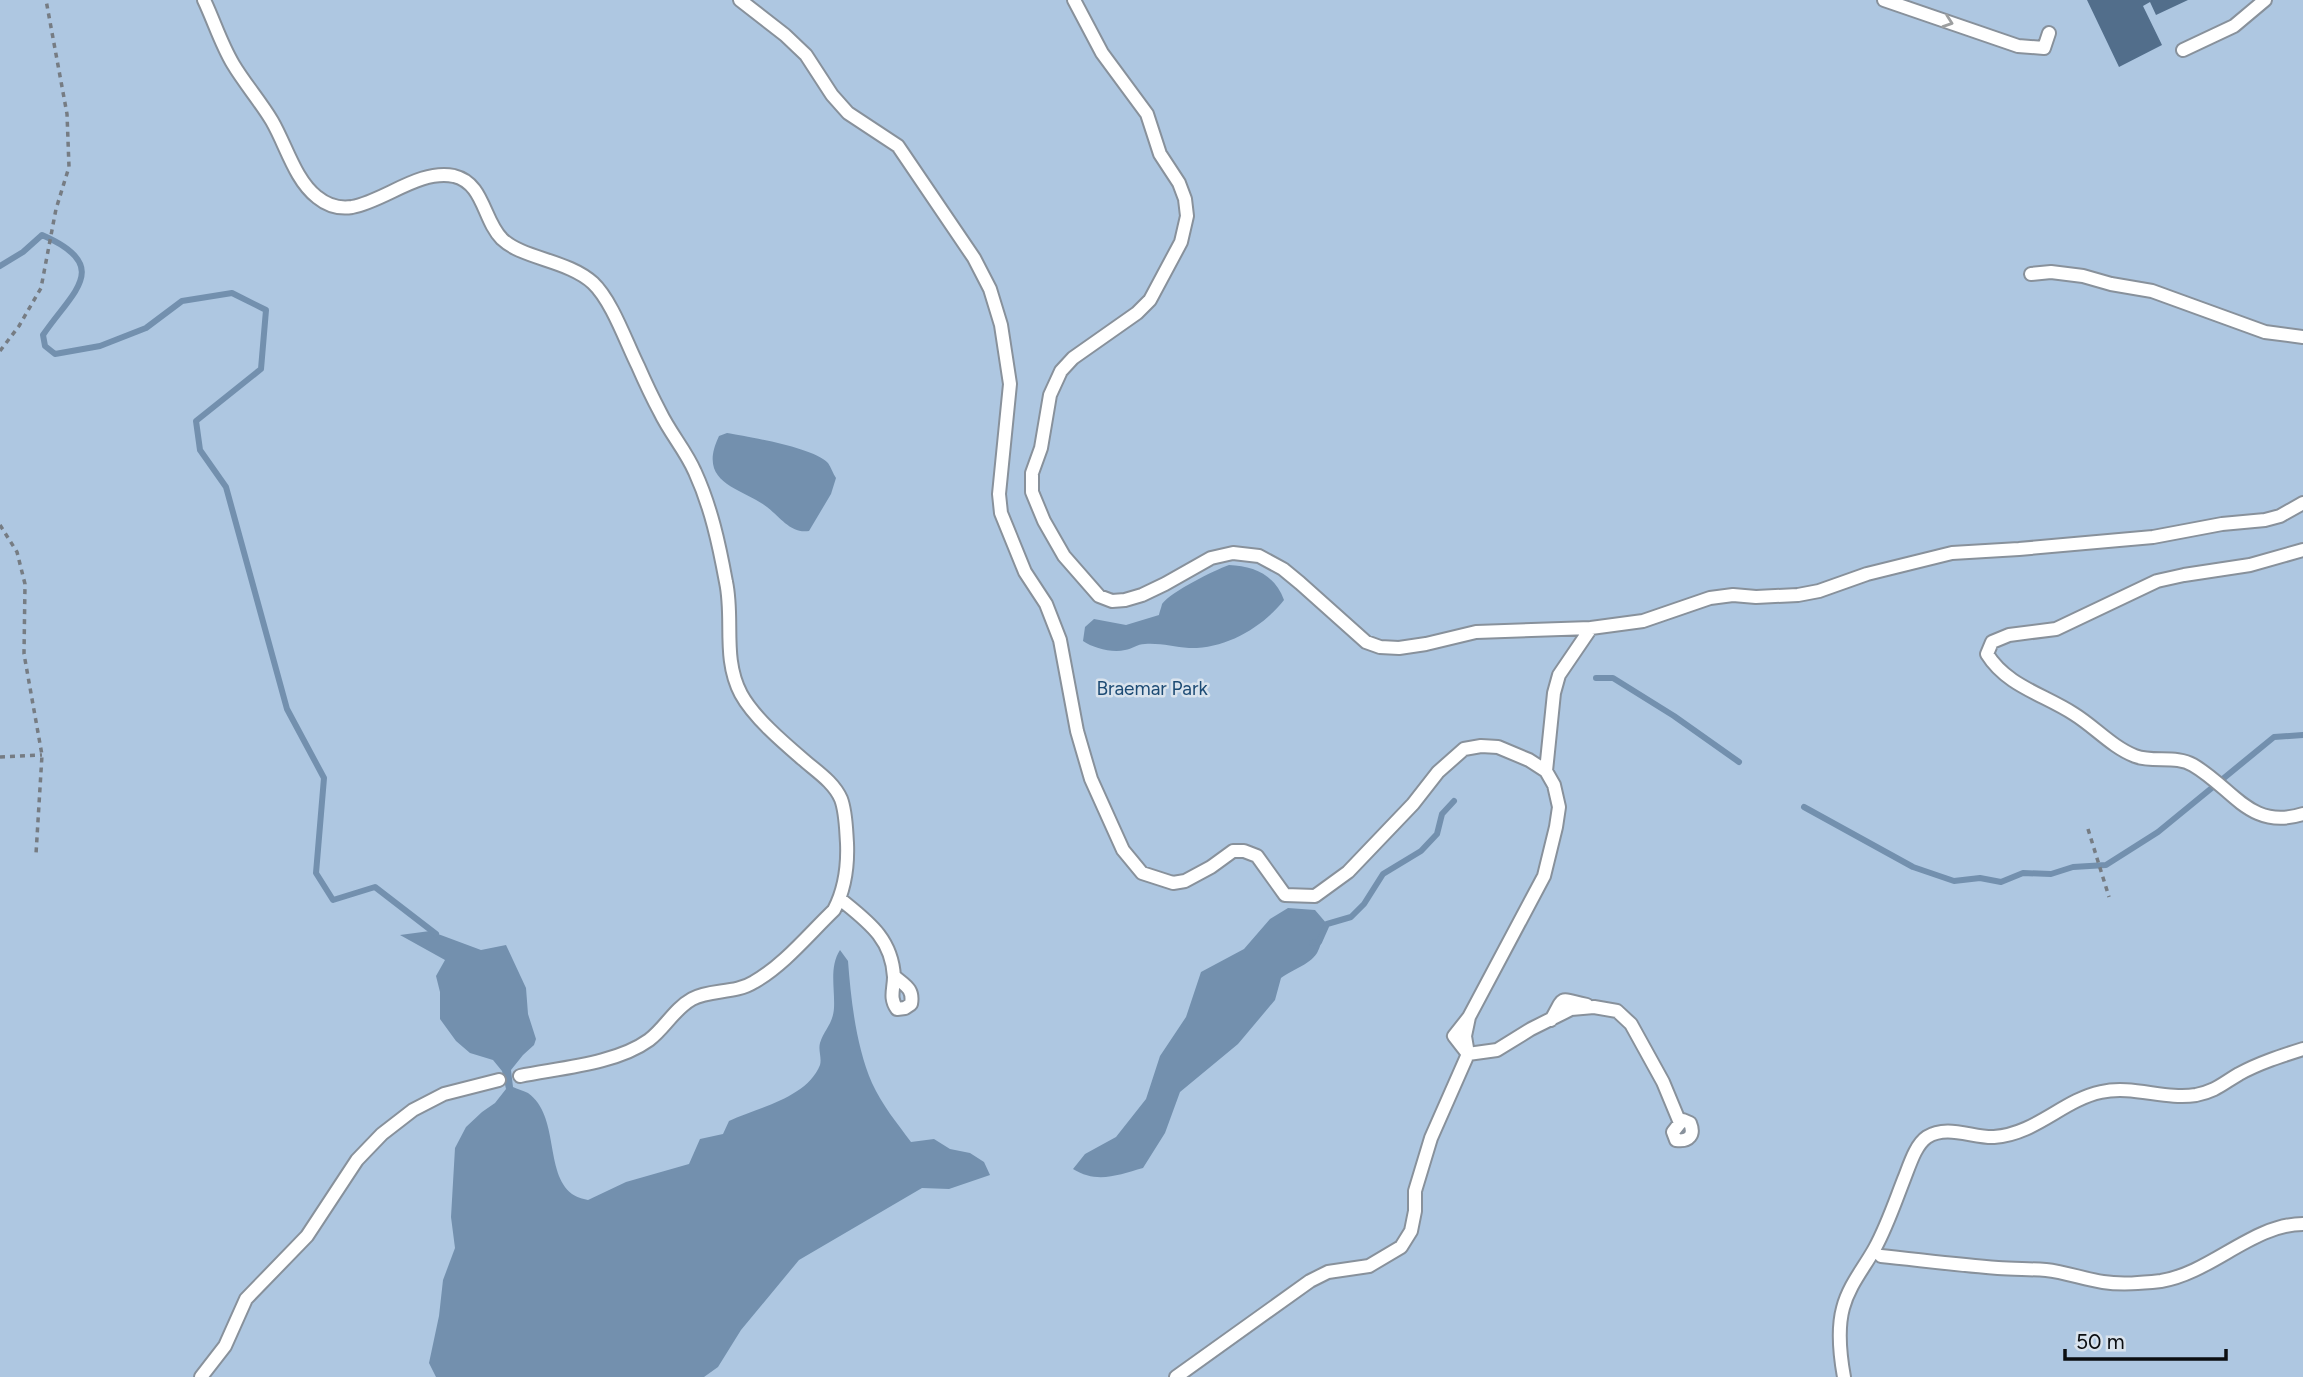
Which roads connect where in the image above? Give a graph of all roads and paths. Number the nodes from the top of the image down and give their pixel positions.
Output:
1 (46, 0) edge
2 (204, 0) edge
3 (740, 0) edge
4 (1074, 0) edge
5 (1884, 0) edge
6 (2265, 0) edge
7 (2049, 33) dead end
8 (2183, 50) dead end
9 (2031, 274) dead end
10 (2303, 337) edge
11 (0, 351) edge
12 (2303, 503) edge
13 (0, 525) edge
14 (2303, 550) edge
15 (1591, 628) junction
16 (42, 755) junction
17 (0, 757) edge
18 (1546, 771) junction
19 (2303, 814) edge
20 (2088, 830) dead end
21 (36, 854) dead end
22 (2109, 897) dead end
23 (840, 899) junction
24 (894, 976) dead end
25 (2303, 1049) edge
26 (1468, 1054) junction
27 (520, 1076) dead end
28 (499, 1080) dead end
29 (1680, 1123) dead end
30 (2303, 1224) edge
31 (1881, 1256) dead end
32 (201, 1377) edge
33 (1176, 1377) edge
34 (1844, 1377) edge

1 - 11 path
2 - 23 lane
3 - 18 lane
4 - 15 lane
5 -> 7 lane
6 - 8 lane
9 - 10 lane
12 - 15 lane
13 - 16 path
14 - 19 lane
15 - 18 lane
16 - 17 path
16 - 21 path
18 - 26 lane
20 - 22 path
23 - 24 lane
23 - 27 lane
25 - 34 lane
26 - 29 lane
26 - 33 lane
28 - 32 lane
30 - 31 lane

